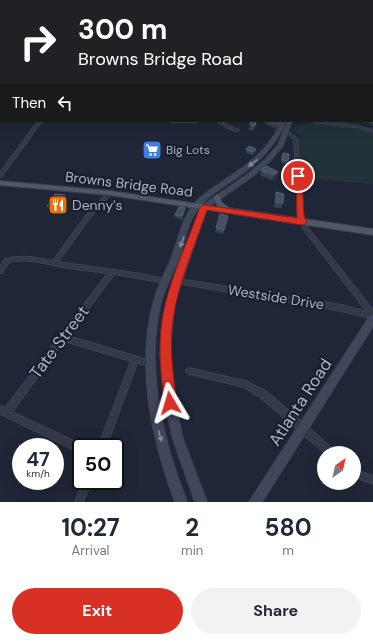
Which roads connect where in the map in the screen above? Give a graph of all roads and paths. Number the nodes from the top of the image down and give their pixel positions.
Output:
1 (39, 122) edge
2 (220, 122) edge
3 (267, 122) edge
4 (283, 122) edge
5 (290, 122) edge
6 (322, 122) edge
7 (271, 124) junction
8 (280, 129) junction
9 (237, 130) dead end
10 (373, 131) edge
11 (286, 132) junction
12 (0, 176) edge
13 (0, 183) edge
14 (110, 193) junction
15 (217, 197) junction
16 (200, 207) junction
17 (228, 210) junction
18 (302, 222) junction
19 (373, 232) edge
20 (54, 263) junction
21 (0, 271) edge
22 (113, 271) junction
23 (166, 281) junction
24 (178, 281) junction
25 (373, 317) edge
26 (63, 338) junction
27 (135, 359) junction
28 (151, 364) junction
29 (189, 371) dead end
30 (3, 411) edge
31 (302, 428) junction
32 (105, 438) edge
33 (72, 445) edge
34 (323, 446) edge
35 (361, 475) edge
36 (373, 480) edge
37 (84, 490) edge
38 (79, 502) edge
39 (181, 502) edge
40 (201, 502) edge
41 (255, 502) edge

1 - 12 street
2 - 9 street
3 - 7 street
4 - 7 main road
4 - 8 main road
5 - 11 main road
6 - 10 street
7 - 8 street
8 - 11 street
8 -> 16 main road
11 - 15 main road
11 - 18 street
13 - 14 main road, Browns Bridge Road
14 - 16 main road, Browns Bridge Road
14 - 20 street
15 - 16 main road
15 - 17 main road
16 - 17 main road, Browns Bridge Road
16 -> 23 main road
16 - 24 main road
17 - 18 main road, Browns Bridge Road
18 - 19 main road, Browns Bridge Road
18 - 25 street
20 - 21 street
20 - 22 street
22 - 23 street
22 - 26 street, Tate Street
23 - 28 main road
24 - 25 street, Westside Drive
24 - 40 main road
25 - 31 main road, Atlanta Road
26 - 27 street
26 - 30 street, Tate Street
27 - 28 street
27 - 32 street
28 -> 39 main road
29 - 31 street
30 - 33 street
31 - 34 street
31 - 41 main road, Atlanta Road
35 - 36 street
37 - 38 street

